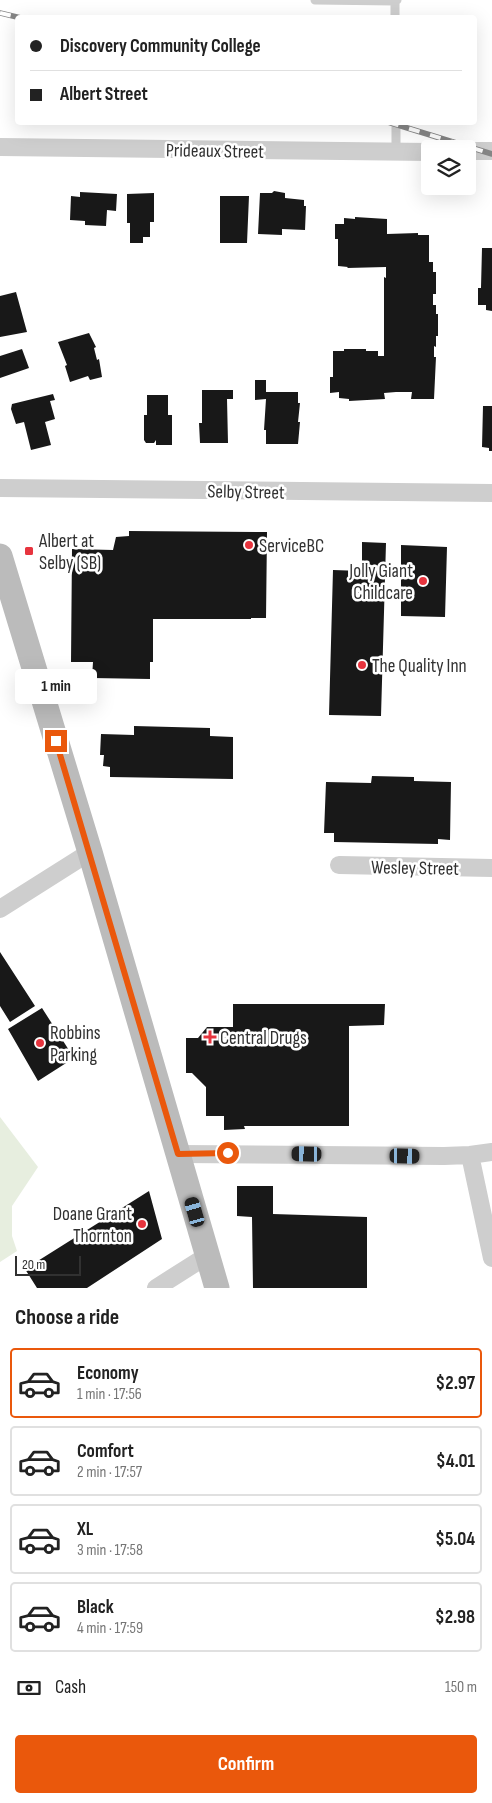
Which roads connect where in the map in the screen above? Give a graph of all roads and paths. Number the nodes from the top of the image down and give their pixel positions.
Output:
1 (315, 0) edge
2 (396, 1) edge
3 (395, 15) edge
4 (396, 125) edge
5 (0, 147) edge
6 (476, 151) edge
7 (492, 151) edge
8 (396, 152) junction
9 (421, 152) edge
10 (0, 488) edge
11 (492, 493) edge
12 (0, 556) edge
13 (90, 852) junction
14 (339, 865) dead end
15 (492, 868) edge
16 (0, 910) edge
17 (492, 1152) edge
18 (178, 1154) junction
19 (470, 1155) junction
20 (208, 1255) junction
21 (492, 1258) edge
22 (156, 1288) edge
23 (217, 1288) edge

1 - 2 lane
2 - 3 lane
4 - 8 lane
5 - 8 street, Prideaux Street
6 - 7 street
8 - 9 street, Prideaux Street
10 - 11 street, Selby Street
12 - 13 street
13 - 16 street
13 - 18 street
14 - 15 street, Wesley Street
17 - 19 street
18 - 19 street
18 - 20 street
19 - 21 street
20 - 22 street
20 - 23 street

